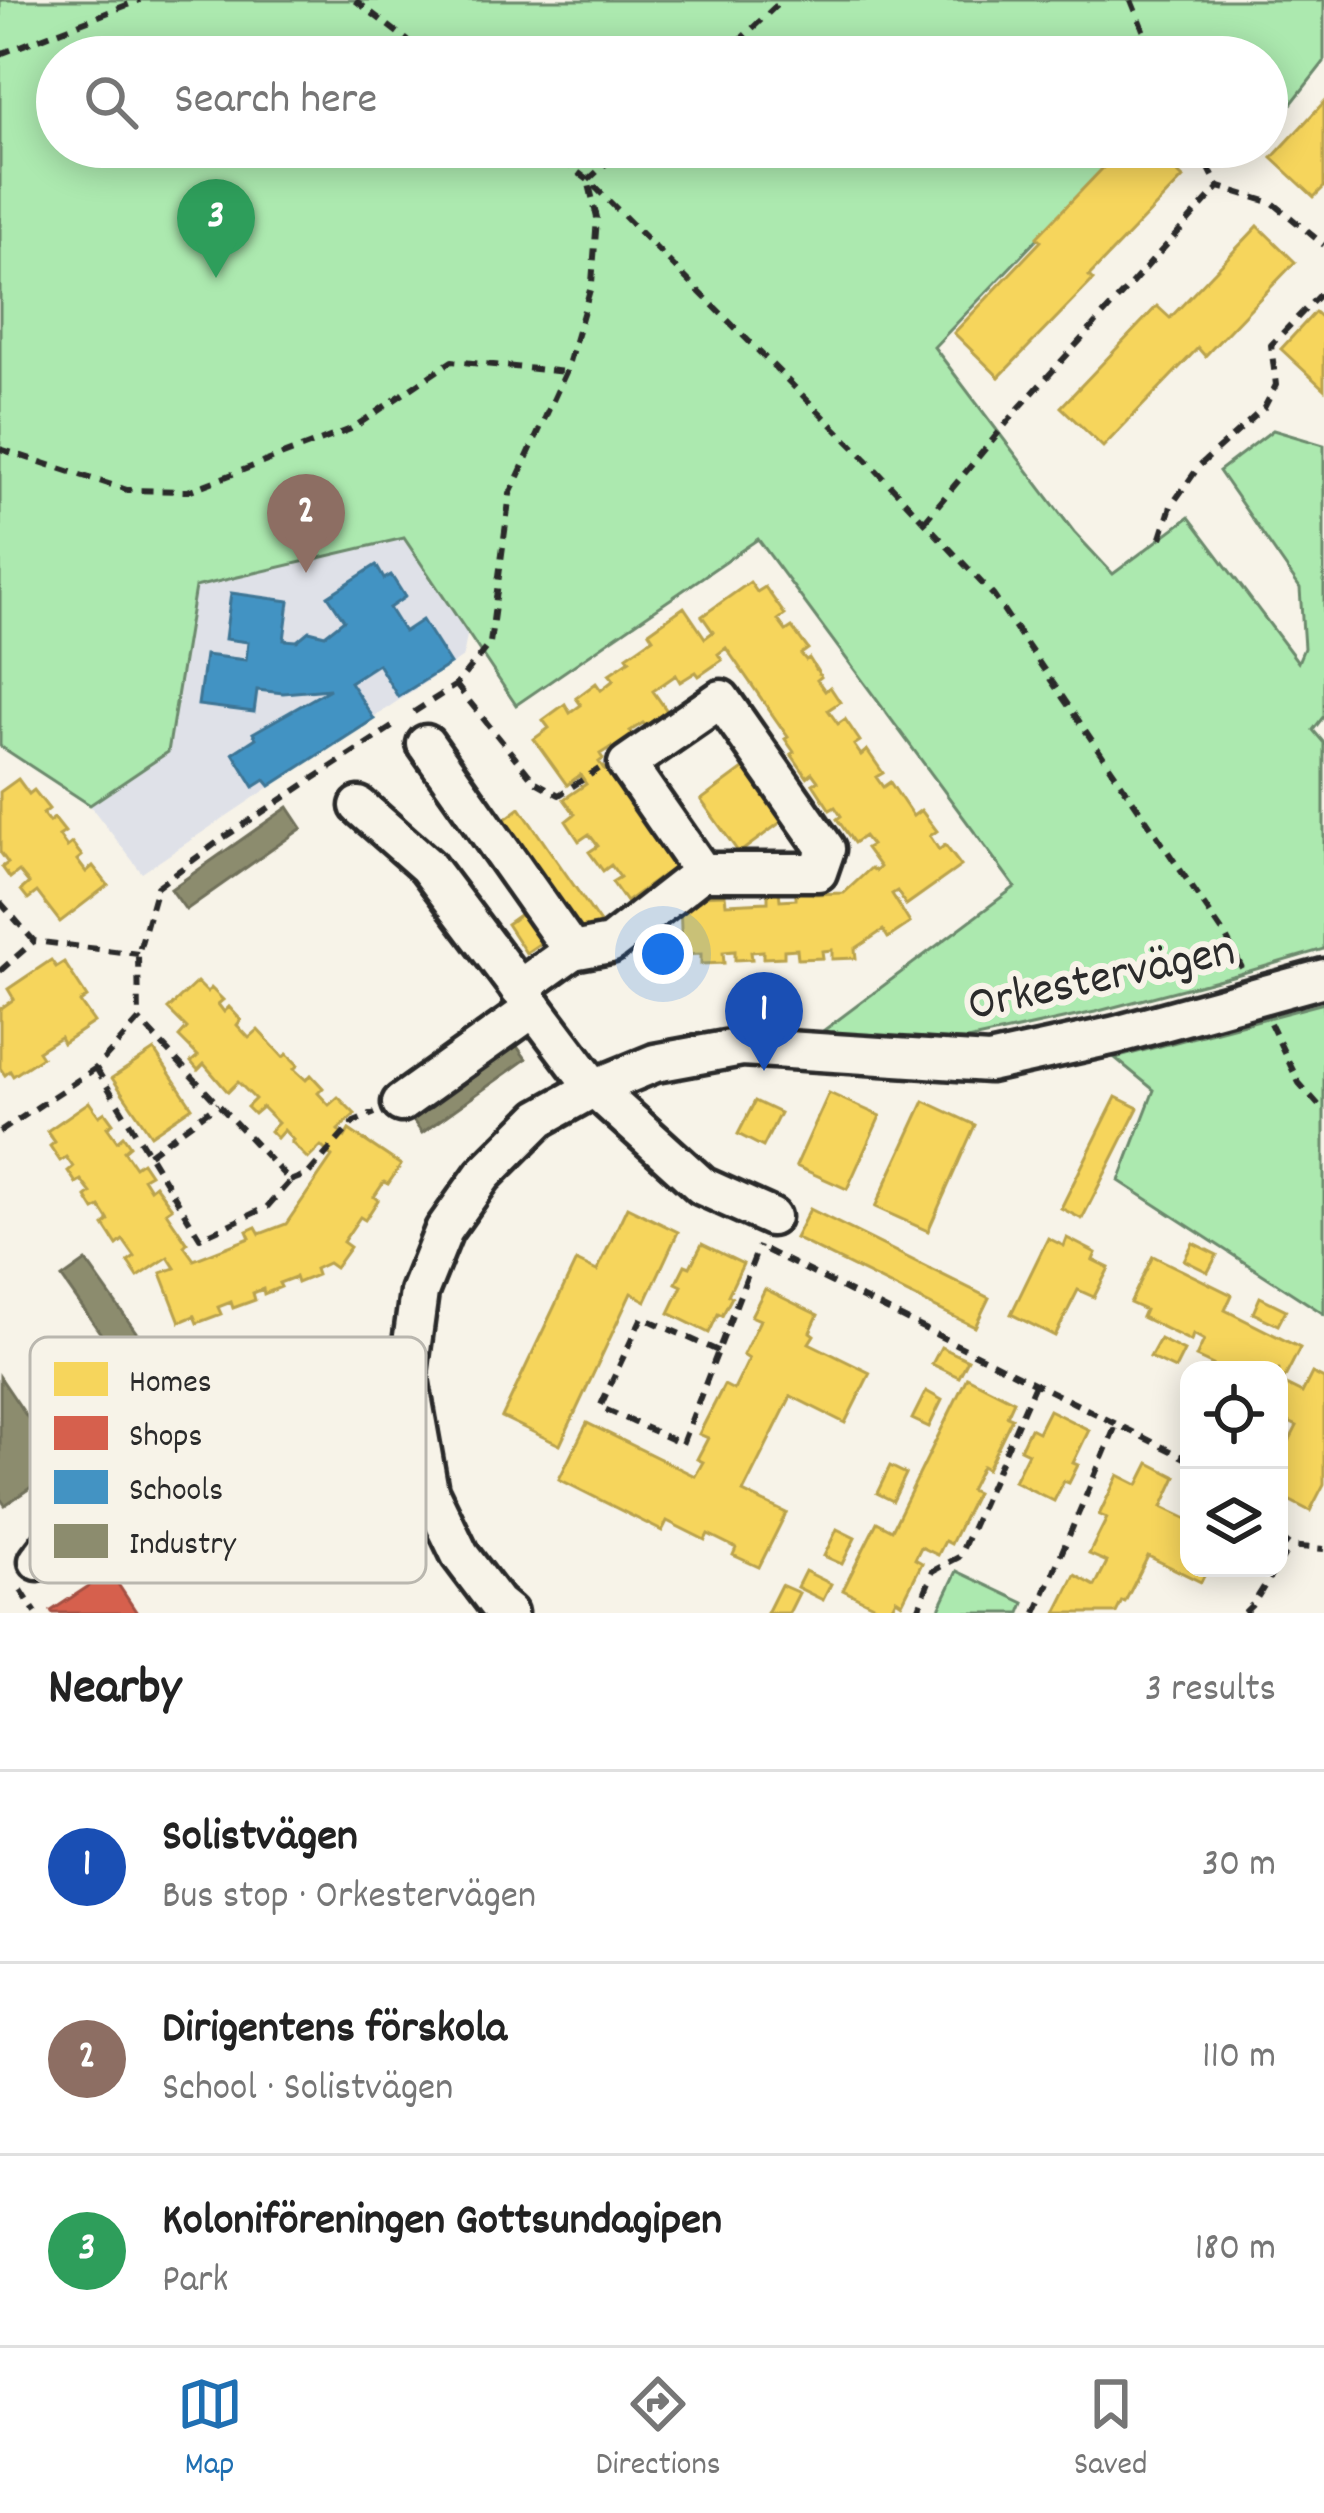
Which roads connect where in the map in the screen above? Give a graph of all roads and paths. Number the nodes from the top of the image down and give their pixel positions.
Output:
1 (140, 0) edge
2 (355, 0) edge
3 (782, 0) edge
4 (1131, 0) edge
5 (48, 36) edge
6 (402, 36) edge
7 (744, 36) edge
8 (1146, 36) edge
9 (36, 41) edge
10 (0, 55) edge
11 (572, 168) edge
12 (601, 168) edge
13 (1209, 168) edge
14 (588, 180) junction
15 (1219, 187) junction
16 (1324, 244) edge
17 (1324, 290) edge
18 (566, 372) junction
19 (0, 449) edge
20 (924, 522) junction
21 (1161, 538) dead end
22 (456, 685) junction
23 (426, 744) dead end
24 (627, 764) junction
25 (359, 806) dead end
26 (702, 872) junction
27 (0, 902) edge
28 (34, 941) junction
29 (572, 951) junction
30 (138, 954) junction
31 (0, 971) edge
32 (1324, 978) edge
33 (1258, 998) junction
34 (527, 999) junction
35 (139, 1020) junction
36 (96, 1068) junction
37 (594, 1088) junction
38 (401, 1103) joint
39 (218, 1104) junction
40 (1324, 1111) edge
41 (0, 1132) edge
42 (149, 1154) junction
43 (290, 1181) junction
44 (765, 1232) junction
45 (413, 1337) edge
46 (718, 1351) junction
47 (1036, 1382) junction
48 (1118, 1423) junction
49 (1180, 1455) edge
50 (426, 1474) edge
51 (1290, 1546) joint
52 (1288, 1549) edge
53 (1324, 1549) edge
54 (1271, 1577) edge
55 (508, 1613) edge
56 (916, 1613) edge
57 (1036, 1613) edge
58 (1244, 1613) edge

1 - 5 path
2 - 6 path
3 - 7 path
4 - 8 path
9 - 10 path
11 - 14 path
12 - 14 path
13 - 15 path
14 - 18 path
14 - 20 path
15 - 16 path
15 - 20 path
17 - 21 path
18 - 19 path
18 - 22 path
20 - 33 path
22 - 24 path
22 - 30 path
23 - 29 street
24 - 26 street
24 - 26 street
25 - 34 street
26 - 29 street
27 - 28 path
28 - 30 path
28 - 31 path
29 - 34 street
30 - 35 path
32 - 33 street, Orkestervägen
33 - 37 street, Orkestervägen
33 - 40 path
34 - 37 street
34 - 38 street
35 - 36 path
35 - 39 path
36 - 41 path
36 - 42 path
37 - 44 street
37 - 45 street, Orkestervägen
38 - 43 path
39 - 42 path
39 - 43 path
42 - 43 path
44 - 46 path
44 - 47 path
46 - 46 path
47 - 48 path
47 - 56 path
48 - 49 path
48 - 57 path
50 - 55 street, Orkestervägen
51 - 52 path
51 - 53 path
54 - 58 path

